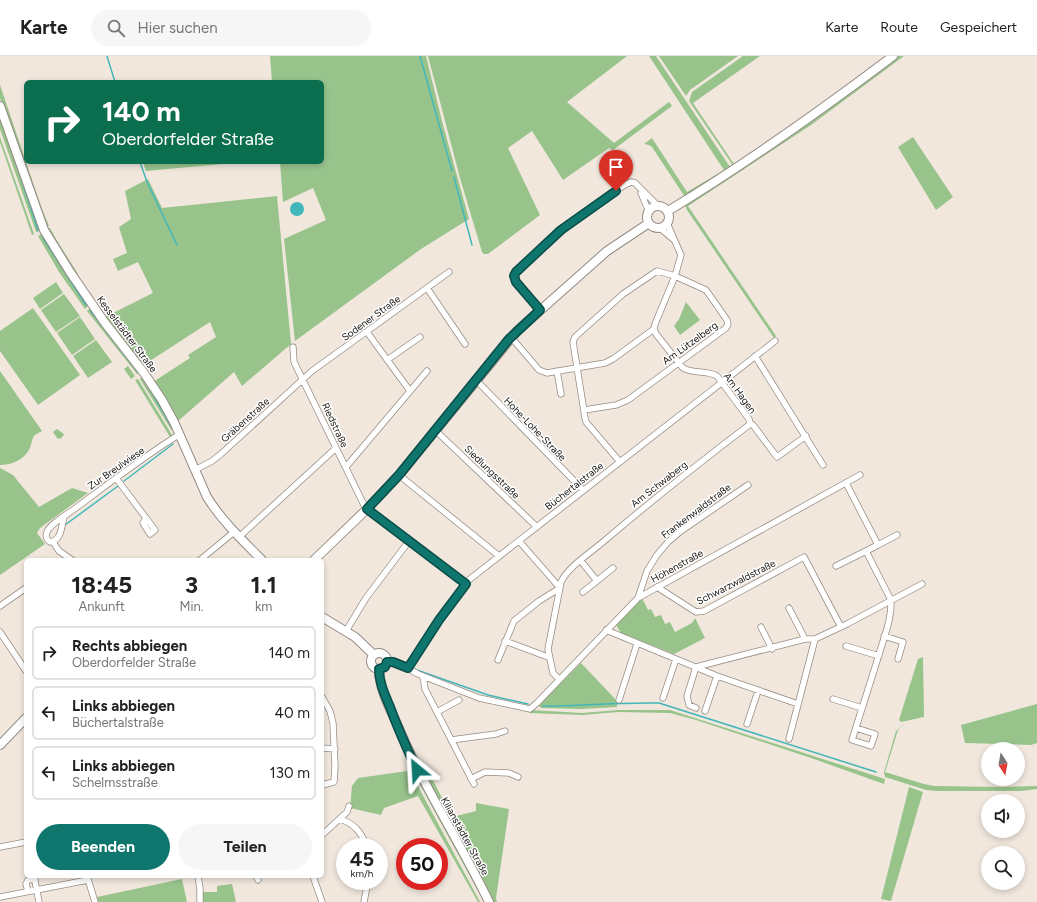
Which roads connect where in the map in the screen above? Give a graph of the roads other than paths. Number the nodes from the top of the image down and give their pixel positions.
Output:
1 (893, 56) edge
2 (0, 106) edge
3 (639, 187) junction
4 (658, 206) junction
5 (668, 211) junction
6 (649, 212) junction
7 (649, 223) junction
8 (667, 223) junction
9 (660, 228) junction
10 (675, 241) junction
11 (449, 272) dead end
12 (675, 276) junction
13 (427, 288) junction
14 (540, 310) junction
15 (654, 329) junction
16 (367, 332) junction
17 (420, 337) dead end
18 (512, 337) junction
19 (775, 342) dead end
20 (465, 344) dead end
21 (293, 347) dead end
22 (755, 356) junction
23 (387, 360) junction
24 (678, 363) junction
25 (577, 368) junction
26 (427, 371) dead end
27 (557, 371) junction
28 (304, 380) junction
29 (476, 380) junction
30 (722, 382) junction
31 (410, 391) junction
32 (561, 394) dead end
33 (584, 410) junction
34 (750, 423) junction
35 (435, 430) junction
36 (180, 434) junction
37 (806, 436) junction
38 (336, 448) junction
39 (620, 462) junction
40 (823, 466) dead end
41 (346, 467) junction
42 (195, 470) junction
43 (399, 475) junction
44 (860, 475) dead end
45 (116, 478) junction
46 (846, 483) junction
47 (748, 484) dead end
48 (582, 490) junction
49 (367, 509) junction
50 (64, 517) junction
51 (146, 518) dead end
52 (537, 527) junction
53 (237, 534) junction
54 (897, 536) dead end
55 (409, 541) junction
56 (519, 541) junction
57 (53, 542) junction
58 (878, 545) junction
59 (866, 551) junction
60 (499, 556) junction
61 (69, 558) edge
62 (203, 558) edge
63 (260, 558) edge
64 (316, 558) edge
65 (581, 561) junction
66 (836, 566) dead end
67 (613, 568) dead end
68 (597, 581) junction
69 (466, 584) junction
70 (922, 584) dead end
71 (657, 587) junction
72 (560, 588) junction
73 (24, 589) edge
74 (583, 592) dead end
75 (638, 598) junction
76 (891, 600) junction
77 (0, 606) edge
78 (789, 608) dead end
79 (324, 618) edge
80 (761, 627) dead end
81 (841, 627) junction
82 (347, 630) junction
83 (606, 630) junction
84 (0, 632) edge
85 (884, 636) junction
86 (805, 639) junction
87 (815, 639) junction
88 (505, 641) junction
89 (637, 644) junction
90 (846, 646) dead end
91 (772, 649) junction
92 (374, 655) junction
93 (878, 656) junction
94 (548, 657) junction
95 (676, 659) junction
96 (898, 659) dead end
97 (498, 660) dead end
98 (387, 662) junction
99 (696, 667) junction
100 (24, 668) edge
101 (408, 668) junction
102 (379, 669) junction
103 (423, 676) junction
104 (717, 676) junction
105 (560, 680) junction
106 (758, 691) junction
107 (663, 698) dead end
108 (833, 699) dead end
109 (459, 700) dead end
110 (618, 700) dead end
111 (324, 701) edge
112 (798, 704) junction
113 (696, 708) dead end
114 (862, 708) junction
115 (705, 711) dead end
116 (437, 712) junction
117 (24, 720) edge
118 (747, 724) dead end
119 (856, 728) dead end
120 (505, 731) dead end
121 (789, 739) dead end
122 (451, 740) junction
123 (0, 745) edge
124 (324, 748) edge
125 (335, 749) junction
126 (518, 777) dead end
127 (324, 784) edge
128 (349, 806) dead end
129 (340, 819) junction
130 (324, 833) edge
131 (363, 838) edge
132 (24, 842) edge
133 (0, 847) edge
134 (34, 878) edge
135 (88, 878) edge
136 (198, 878) edge
137 (314, 878) edge
138 (36, 890) junction
139 (366, 890) edge
140 (28, 891) junction
141 (0, 897) edge
142 (39, 902) edge
143 (94, 902) edge
144 (200, 902) edge
145 (322, 902) edge
146 (364, 902) edge
147 (489, 902) edge

1 - 5 main road
2 - 36 main road, Kesselstädter Straße
3 - 4 street
3 - 6 street
3 - 14 street
4 - 5 main road
4 - 6 main road
5 - 8 main road
6 - 7 main road
7 - 9 main road
7 - 14 main road
8 - 9 main road
8 - 10 street
9 - 10 street
10 - 12 street
11 - 13 street, Sodener Straße
12 - 15 street
12 - 24 street, Am Lützelberg
12 - 25 street, Am Lützelberg
13 - 16 street, Sodener Straße
13 - 20 street
14 - 18 main road
15 - 24 street, Am Hagen
15 - 25 street
16 - 23 street
16 - 28 street, Sodener Straße
17 - 23 street
18 - 27 street
18 - 29 main road
19 - 22 street, Büchertalstraße
21 - 28 street, Riedstraße
22 - 30 street, Büchertalstraße
22 - 37 street
23 - 31 street
24 - 30 street, Am Hagen
24 - 33 street, Am Lützelberg
25 - 27 street
25 - 33 street, Am Lützelberg
26 - 31 street
27 - 32 street
28 - 38 street, Riedstraße
28 - 42 street, Gräbenstraße
29 - 35 main road
29 - 48 street, Hohe-Lohe-Straße
30 - 34 street, Am Hagen
30 - 39 street, Büchertalstraße
31 - 41 street
33 - 39 street, Am Lützelberg
34 - 37 street, Am Hagen
34 - 65 street, Am Schwaberg
35 - 43 main road
35 - 52 street, Siedlungsstraße
36 - 42 main road, Kesselstädter Straße
36 - 45 street, Zur Breulwiese
37 - 40 street
38 - 41 street, Riedstraße
38 - 53 street
39 - 48 street, Büchertalstraße
41 - 49 street, Riedstraße
42 - 53 main road, Kesselstädter Straße
43 - 49 main road
43 - 60 street
44 - 46 street, Höhenstraße
45 - 50 street, Zur Breulwiese
45 - 51 street
46 - 58 street
46 - 71 street, Höhenstraße
47 - 75 street, Frankenwaldstraße
48 - 52 street, Büchertalstraße
49 - 55 street
49 - 64 main road
50 - 57 street
50 - 57 street, Zur Breulwiese
52 - 56 street, Büchertalstraße
53 - 62 street
53 - 63 main road, Kesselstädter Straße
54 - 58 street
55 - 69 street
55 - 82 street
56 - 60 street, Büchertalstraße
56 - 72 street
57 - 61 street
58 - 59 street
59 - 66 street
59 - 76 street
60 - 69 street, Büchertalstraße
65 - 68 street
65 - 72 street, Am Schwaberg
67 - 68 street
68 - 74 street
69 - 101 street, Büchertalstraße
70 - 76 street
71 - 75 street, Höhenstraße
71 - 81 street, Schwarzwaldstraße
72 - 88 street
72 - 94 street, Am Schwaberg
73 - 77 street
75 - 83 street, Höhenstraße
76 - 81 street
76 - 85 street
78 - 86 street
79 - 82 main road
80 - 91 street
81 - 87 street
82 - 92 main road
83 - 89 street
83 - 105 street, Höhenstraße
84 - 100 street
85 - 93 street
85 - 96 street
86 - 87 street
86 - 91 street
87 - 112 street
88 - 94 street
88 - 97 street
89 - 95 street
89 - 110 street
90 - 93 street
91 - 99 street
92 - 98 main road
92 - 102 main road
93 - 114 street
94 - 105 street
95 - 99 street
95 - 107 street
98 - 101 street
98 - 102 main road
99 - 104 street
99 - 113 street
101 - 103 street
102 - 147 main road, Kilianstädter Straße
103 - 105 street, Höhenstraße
103 - 116 street
104 - 106 street
104 - 115 street
106 - 112 street
106 - 118 street
108 - 114 street
109 - 116 street
111 - 125 street
112 - 121 street
114 - 119 street
116 - 122 street
117 - 123 main road
120 - 122 street
122 - 126 street
124 - 125 street
125 - 127 street
128 - 129 street
129 - 130 street
129 - 131 street
132 - 133 street
134 - 138 street
134 - 140 street
135 - 138 street
135 - 143 street
136 - 144 street
137 - 145 street
138 - 140 street
138 - 142 street
139 - 146 street
140 - 141 street

